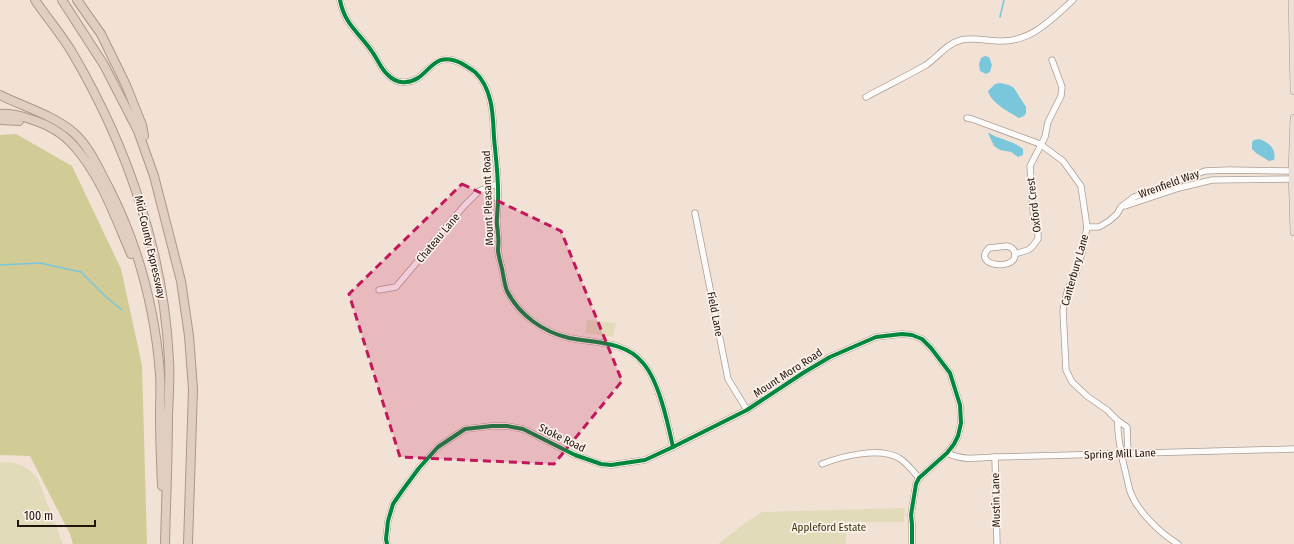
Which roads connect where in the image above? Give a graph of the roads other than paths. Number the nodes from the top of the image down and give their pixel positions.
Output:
1 (34, 0) edge
2 (62, 0) edge
3 (77, 0) edge
4 (340, 0) edge
5 (1073, 0) edge
6 (1292, 0) edge
7 (1052, 60) dead end
8 (1294, 91) edge
9 (0, 95) edge
10 (866, 97) dead end
11 (0, 114) edge
12 (967, 118) dead end
13 (1294, 118) edge
14 (0, 120) edge
15 (1040, 144) junction
16 (86, 162) junction
17 (1248, 170) junction
18 (1269, 172) junction
19 (1292, 174) edge
20 (154, 176) junction
21 (1249, 180) junction
22 (1269, 180) junction
23 (497, 184) junction
24 (1121, 207) junction
25 (695, 212) dead end
26 (1087, 227) junction
27 (1294, 232) edge
28 (1015, 254) junction
29 (379, 290) dead end
30 (153, 321) junction
31 (747, 410) junction
32 (1118, 421) junction
33 (673, 447) junction
34 (1294, 449) edge
35 (947, 453) junction
36 (1128, 453) junction
37 (1122, 454) junction
38 (995, 457) junction
39 (822, 464) dead end
40 (920, 478) junction
41 (164, 544) edge
42 (188, 544) edge
43 (387, 544) edge
44 (912, 544) edge
45 (997, 544) edge
46 (1178, 544) edge

1 - 41 highway, Mid-County Expressway
2 - 20 highway, Mid-County Expressway
3 - 20 highway
4 - 23 street, Mount Pleasant Road
5 - 10 street
6 - 8 main road
7 - 15 street, Oxford Crest
9 - 30 highway
11 - 16 highway
12 - 15 street, Canterbury Lane
13 - 19 main road
14 - 16 highway
15 - 26 street, Canterbury Lane
15 - 28 street, Oxford Crest
16 - 30 highway
17 - 18 street, Wrenfield Way
17 - 21 street
17 - 24 street, Wrenfield Way
18 - 19 street, Wrenfield Way
18 - 22 street
19 - 22 street, Wrenfield Way
19 - 27 main road
20 - 42 highway, Mid-County Expressway
21 - 22 street, Wrenfield Way
21 - 24 street, Wrenfield Way
23 - 29 street, Chateau Lane
23 - 33 street, Mount Pleasant Road
24 - 26 street, Wrenfield Way
25 - 31 street, Field Lane
26 - 32 street, Canterbury Lane
28 - 28 street, Oxford Crest
30 - 41 highway
31 - 33 street, Mount Moro Road
31 - 35 street, Mount Moro Road
32 - 36 street, Canterbury Lane
32 - 37 street
33 - 43 street, Stoke Road
34 - 36 street, Spring Mill Lane
35 - 38 street, Spring Mill Lane
35 - 40 street, Mount Moro Road
36 - 37 street, Spring Mill Lane
37 - 38 street, Spring Mill Lane
37 - 46 street
38 - 45 street, Mustin Lane
39 - 40 street
40 - 44 street, Mount Moro Road

